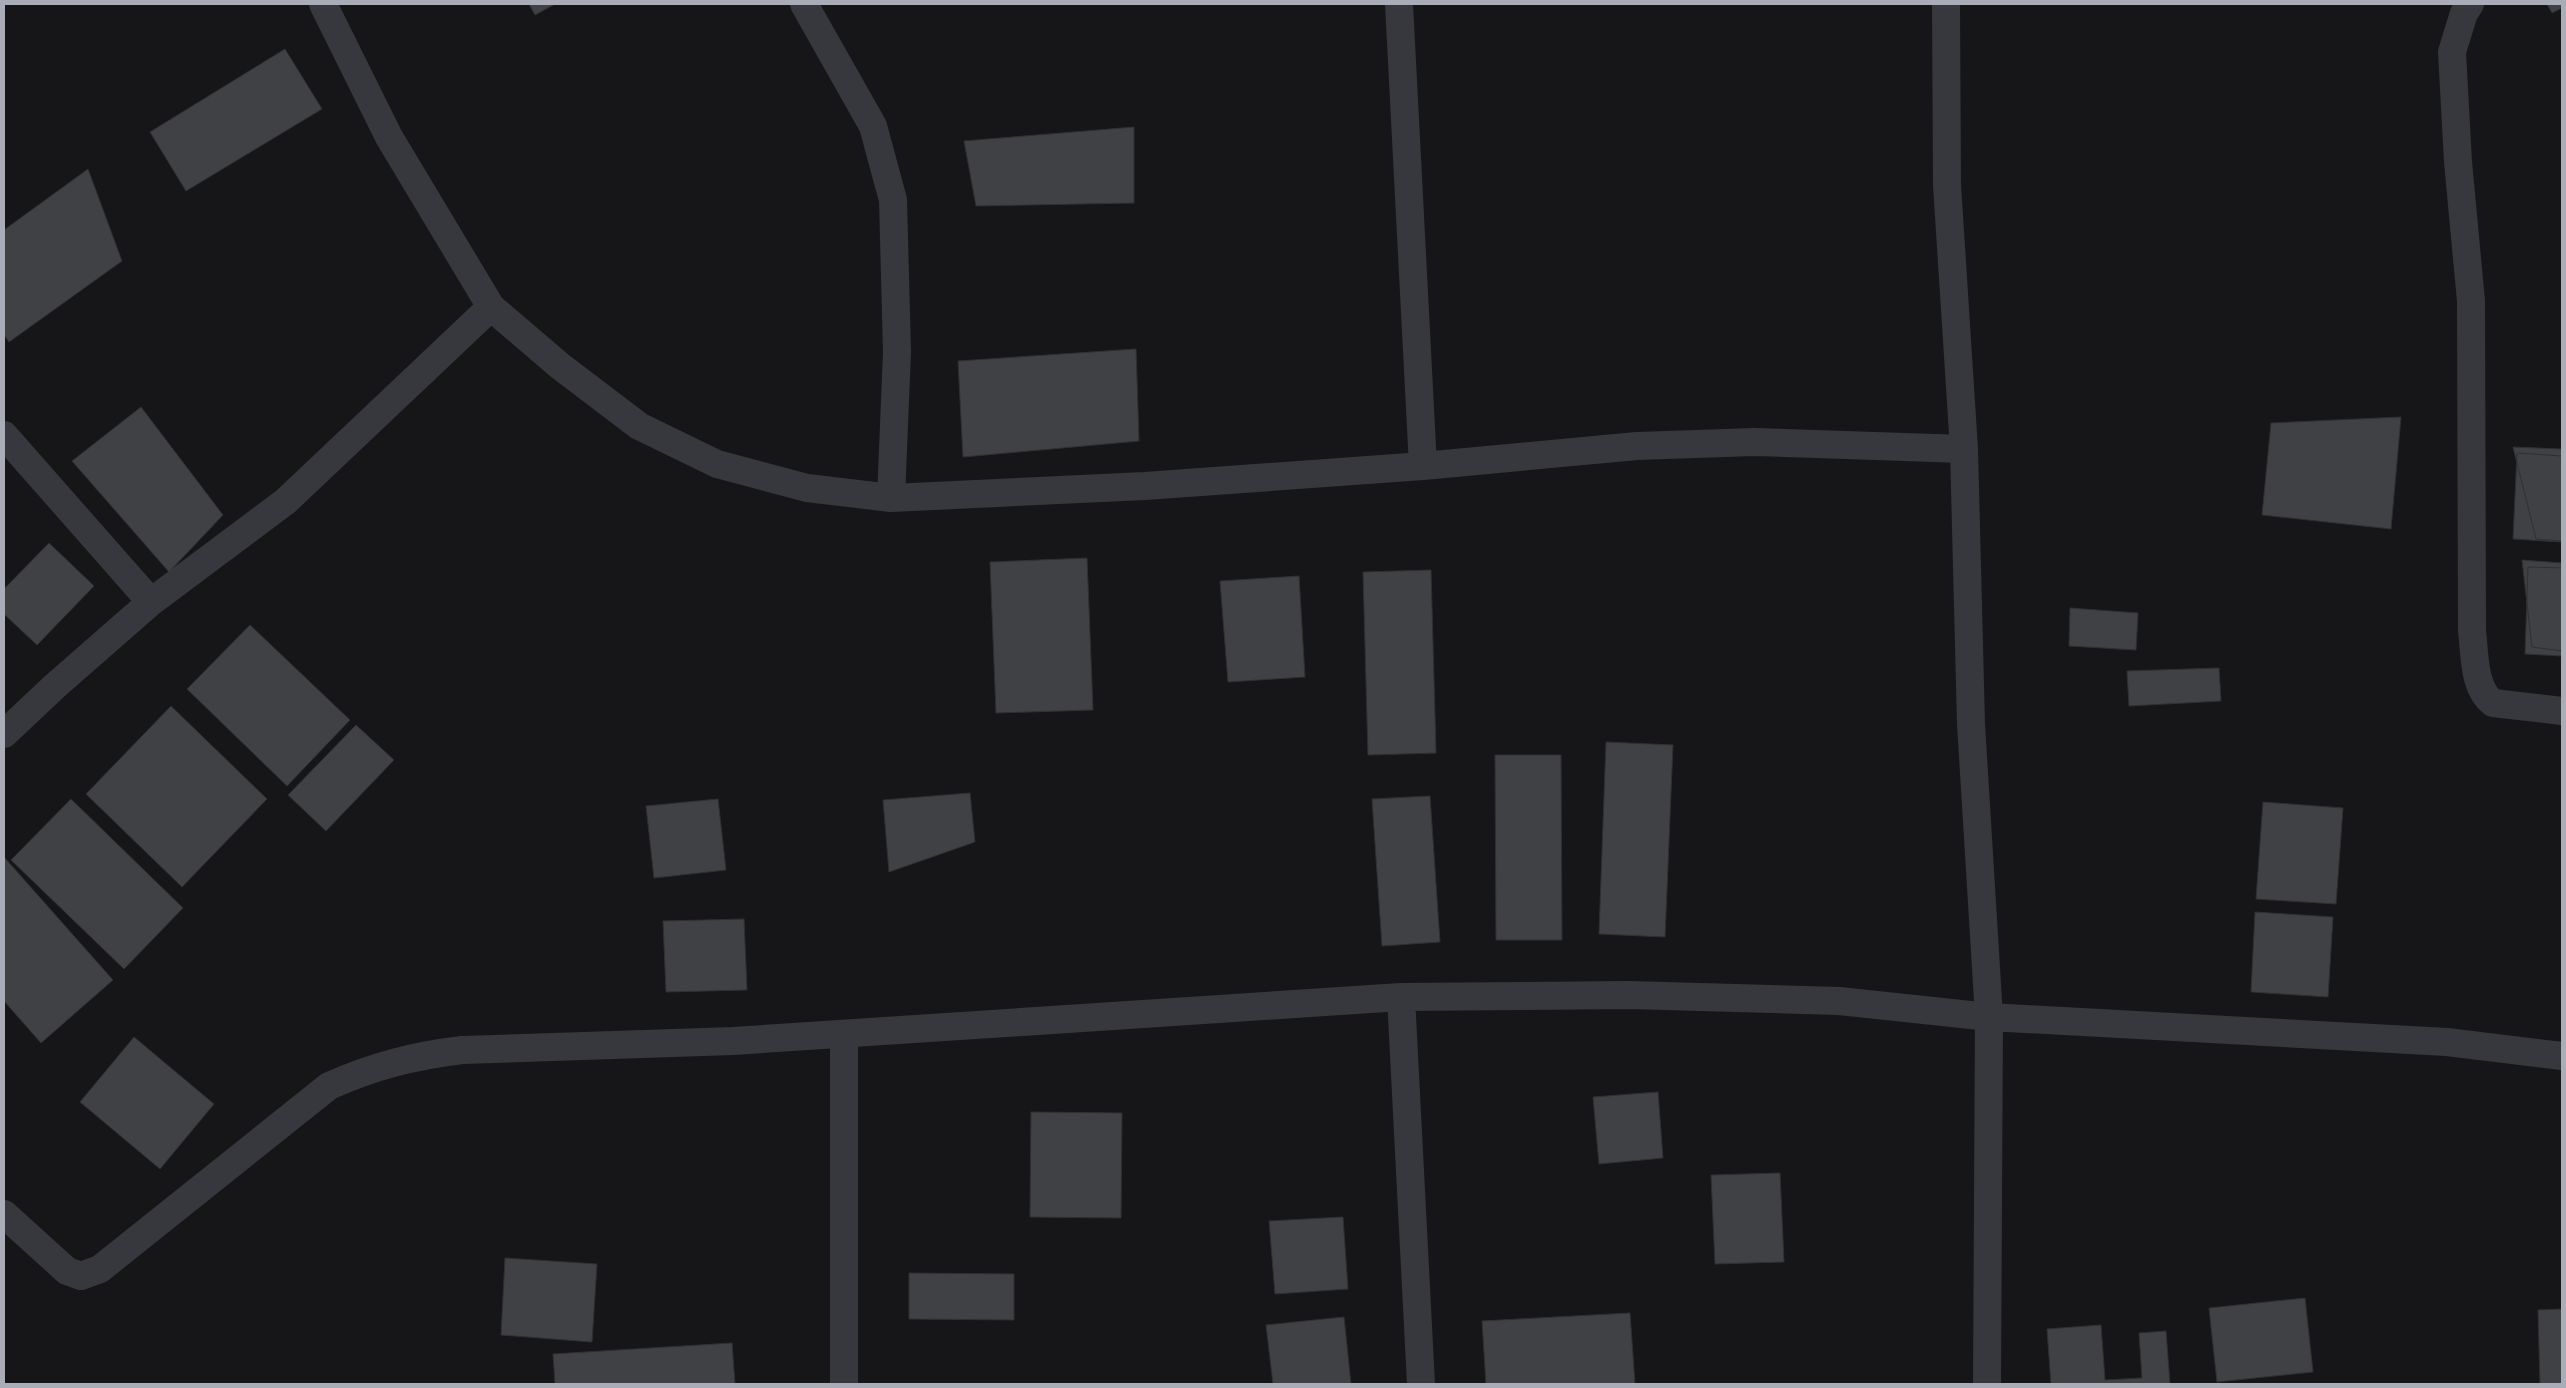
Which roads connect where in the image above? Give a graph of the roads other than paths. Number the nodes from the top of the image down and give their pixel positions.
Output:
1 (323, 4) edge
2 (804, 4) edge
3 (1399, 4) edge
4 (1946, 4) edge
5 (2470, 4) edge
6 (491, 307) junction
7 (4, 435) edge
8 (1964, 449) junction
9 (1423, 466) junction
10 (891, 498) junction
11 (151, 602) junction
12 (2562, 711) edge
13 (4, 734) edge
14 (1401, 997) junction
15 (1989, 1017) junction
16 (844, 1035) junction
17 (2562, 1056) edge
18 (4, 1214) edge
19 (844, 1384) edge
20 (1422, 1384) edge
21 (1987, 1384) edge

1 - 6 street
2 - 10 street
3 - 9 street
4 - 8 street
5 - 12 street
6 - 10 street
6 - 11 street
7 - 11 street
8 - 9 street
8 - 15 street
9 - 10 street
11 - 13 street
14 - 15 street
14 - 16 street
14 - 20 street
15 - 17 street
15 - 21 street
16 - 18 street
16 - 19 street

